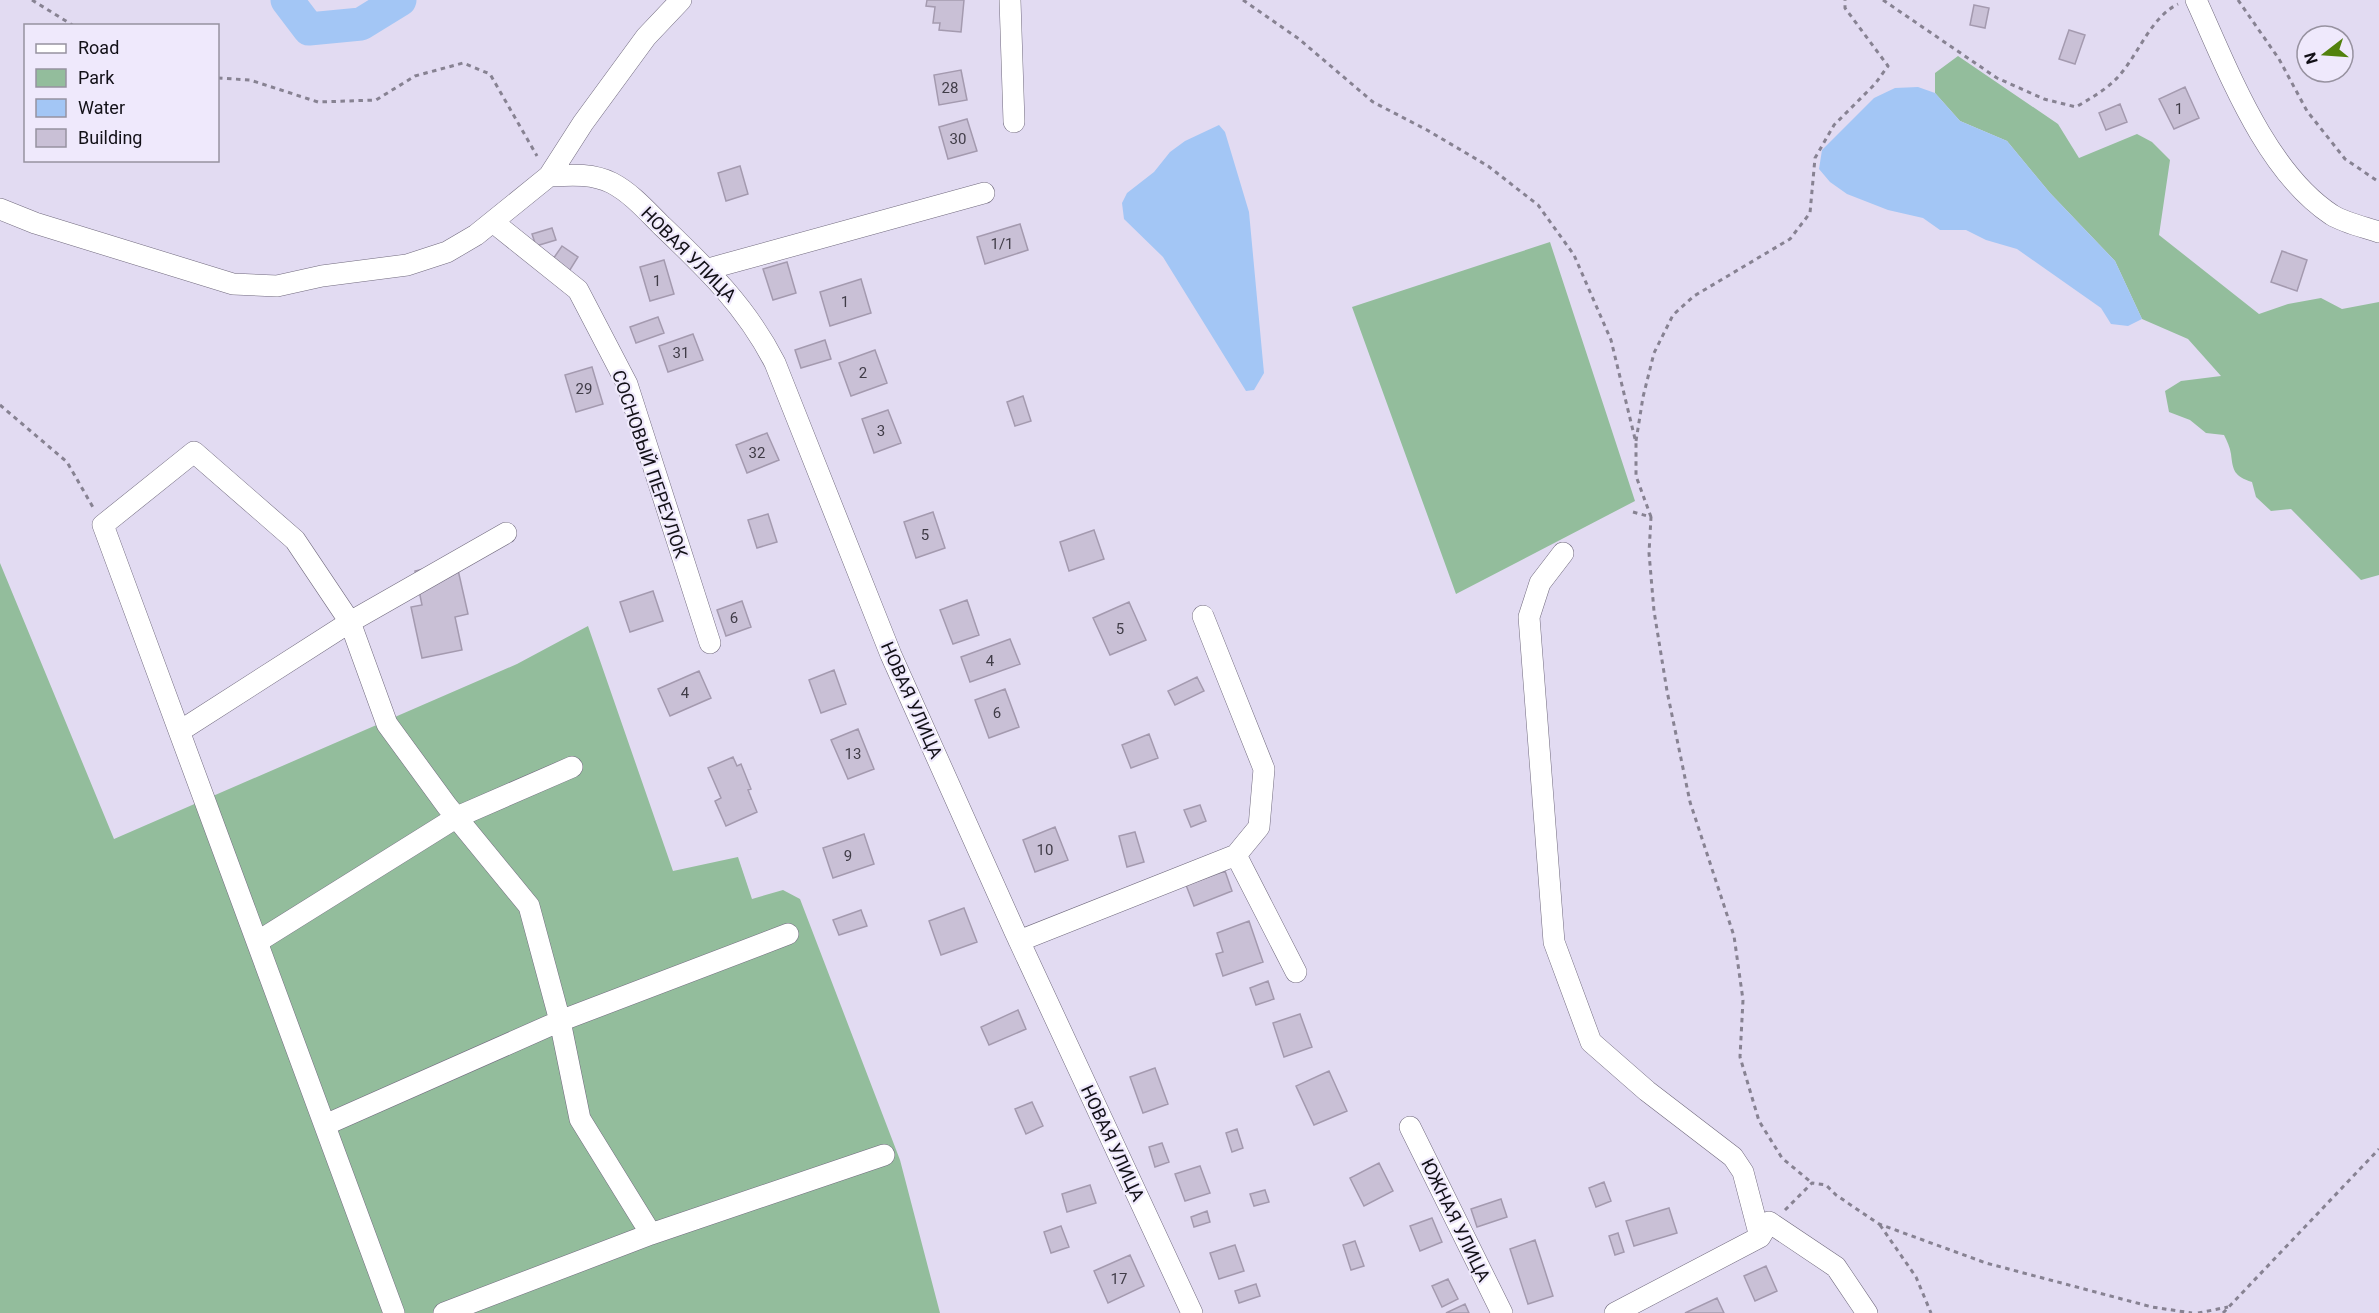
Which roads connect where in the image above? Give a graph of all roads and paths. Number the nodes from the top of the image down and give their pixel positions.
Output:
1 (32, 0) edge
2 (681, 0) edge
3 (1010, 0) edge
4 (1243, 0) edge
5 (1845, 0) edge
6 (1883, 0) edge
7 (2184, 0) edge
8 (2196, 0) edge
9 (2238, 0) edge
10 (71, 24) edge
11 (219, 78) edge
12 (1014, 122) dead end
13 (549, 176) junction
14 (2379, 182) edge
15 (984, 193) dead end
16 (0, 209) edge
17 (493, 222) junction
18 (2379, 232) edge
19 (708, 269) junction
20 (0, 405) edge
21 (1636, 443) junction
22 (1633, 512) dead end
23 (1651, 518) junction
24 (103, 525) junction
25 (506, 533) dead end
26 (1563, 553) dead end
27 (1203, 616) dead end
28 (350, 622) junction
29 (710, 643) dead end
30 (180, 731) junction
31 (572, 767) dead end
32 (457, 817) junction
33 (1236, 855) junction
34 (788, 934) dead end
35 (1019, 941) junction
36 (257, 942) junction
37 (1296, 972) dead end
38 (560, 1021) junction
39 (325, 1125) junction
40 (1410, 1127) dead end
41 (2379, 1149) edge
42 (884, 1155) dead end
43 (1812, 1183) junction
44 (1879, 1224) junction
45 (1764, 1229) junction
46 (651, 1234) junction
47 (2230, 1306) junction
48 (394, 1313) edge
49 (444, 1313) edge
50 (1192, 1313) edge
51 (1502, 1313) edge
52 (1615, 1313) edge
53 (1867, 1313) edge
54 (1931, 1313) edge
55 (2192, 1313) edge
56 (2198, 1313) edge
57 (2223, 1313) edge

1 - 10 path
2 - 13 street
3 - 12 street
4 - 21 path
5 - 21 path
6 - 7 path
8 - 18 street
9 - 14 path
11 - 13 path
13 - 17 street
13 - 19 street, НОВАЯ УЛИЦА
15 - 19 street
16 - 17 street
17 - 29 street, СОСНОВЫЙ ПЕРЕУЛОК
19 - 35 street, НОВАЯ УЛИЦА
20 - 24 path
21 - 23 path
22 - 23 path
23 - 43 path
24 - 28 street
24 - 30 street
25 - 28 street
26 - 45 street
27 - 33 street
28 - 30 street
28 - 32 street
30 - 36 street
31 - 32 street
32 - 36 street
32 - 38 street
33 - 35 street
33 - 37 street
34 - 38 street
35 - 50 street, НОВАЯ УЛИЦА
36 - 39 street
38 - 39 street
38 - 46 street
39 - 48 street
40 - 51 street, ЮЖНАЯ УЛИЦА
41 - 47 path
42 - 46 street
43 - 44 path
43 - 45 path
44 - 54 path
44 - 55 path
45 - 52 street
45 - 53 street
46 - 49 street
47 - 56 path
47 - 57 path

